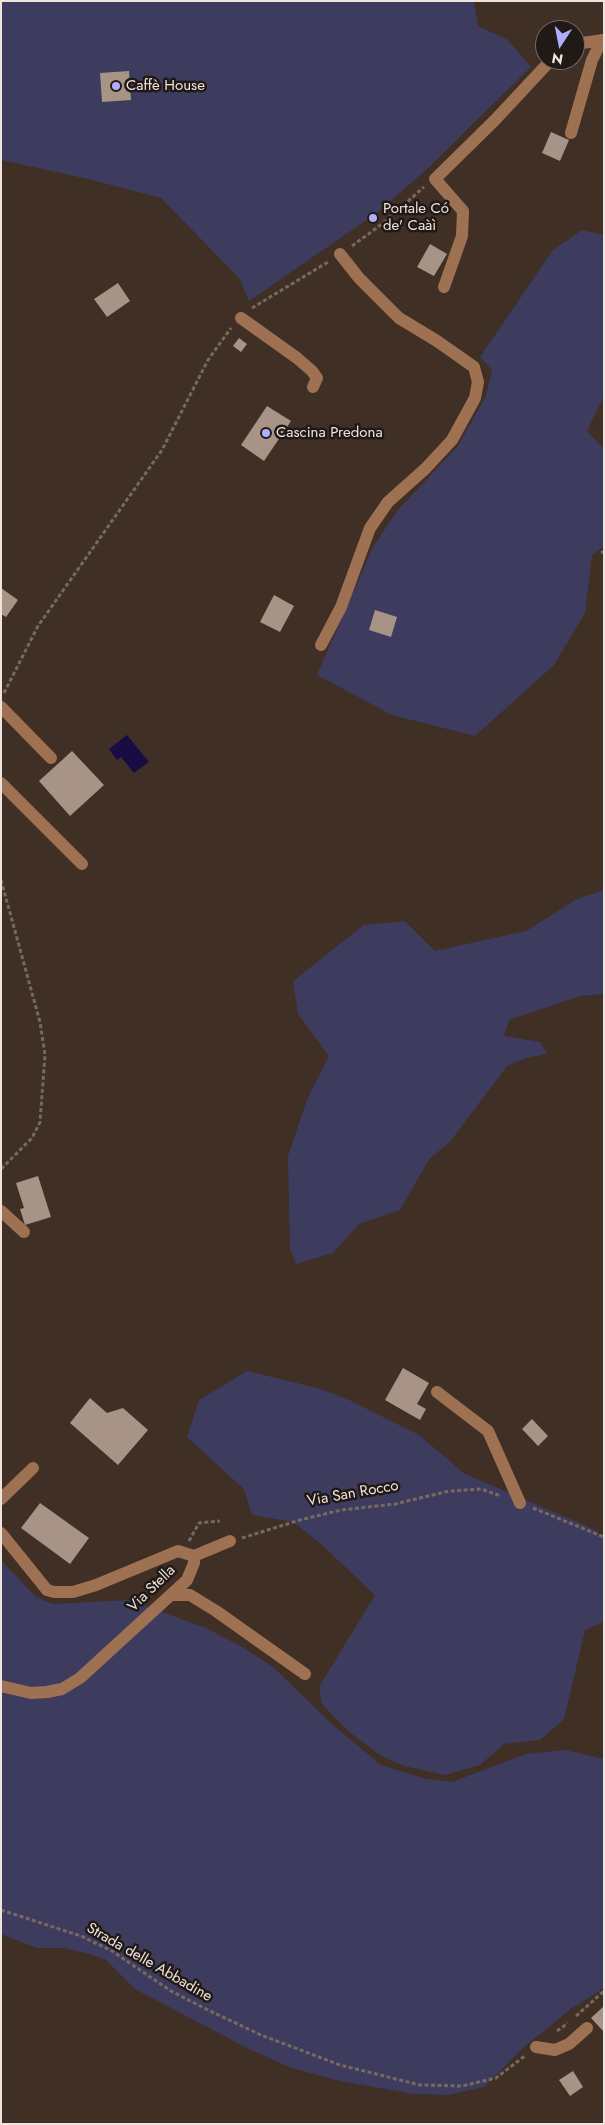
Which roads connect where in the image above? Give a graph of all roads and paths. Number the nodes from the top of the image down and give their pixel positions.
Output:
1 (603, 40) edge
2 (585, 43) edge
3 (542, 70) edge
4 (571, 133) dead end
5 (434, 179) junction
6 (340, 254) junction
7 (444, 287) dead end
8 (240, 318) junction
9 (313, 387) dead end
10 (321, 645) dead end
11 (1, 700) edge
12 (1, 707) edge
13 (51, 758) dead end
14 (1, 782) edge
15 (82, 864) dead end
16 (1, 880) edge
17 (1, 1169) edge
18 (1, 1211) edge
19 (24, 1232) dead end
20 (437, 1392) dead end
21 (33, 1468) dead end
22 (1, 1499) edge
23 (523, 1504) junction
24 (220, 1521) dead end
25 (1, 1532) edge
26 (604, 1538) edge
27 (230, 1542) joint
28 (189, 1554) junction
29 (172, 1595) junction
30 (305, 1674) dead end
31 (1, 1686) edge
32 (1, 1910) edge
33 (604, 1991) edge
34 (587, 2028) dead end
35 (536, 2047) junction

1 - 2 street
1 - 4 street
3 - 5 street
5 - 6 path
5 - 7 street
6 - 8 path
6 - 10 street
8 - 9 street
8 - 11 path
12 - 13 street
14 - 15 street
16 - 17 path
18 - 19 street
20 - 23 street
21 - 22 street
23 - 26 path, Via San Rocco
23 - 27 path, Via San Rocco
24 - 28 path
25 - 28 street, Via Stella
27 - 28 street
28 - 29 street, Via Stella
29 - 30 street
29 - 31 street, Via Stella
32 - 35 path, Strada delle Abbadine
33 - 35 path, Strada delle Abbadine
34 - 35 street

